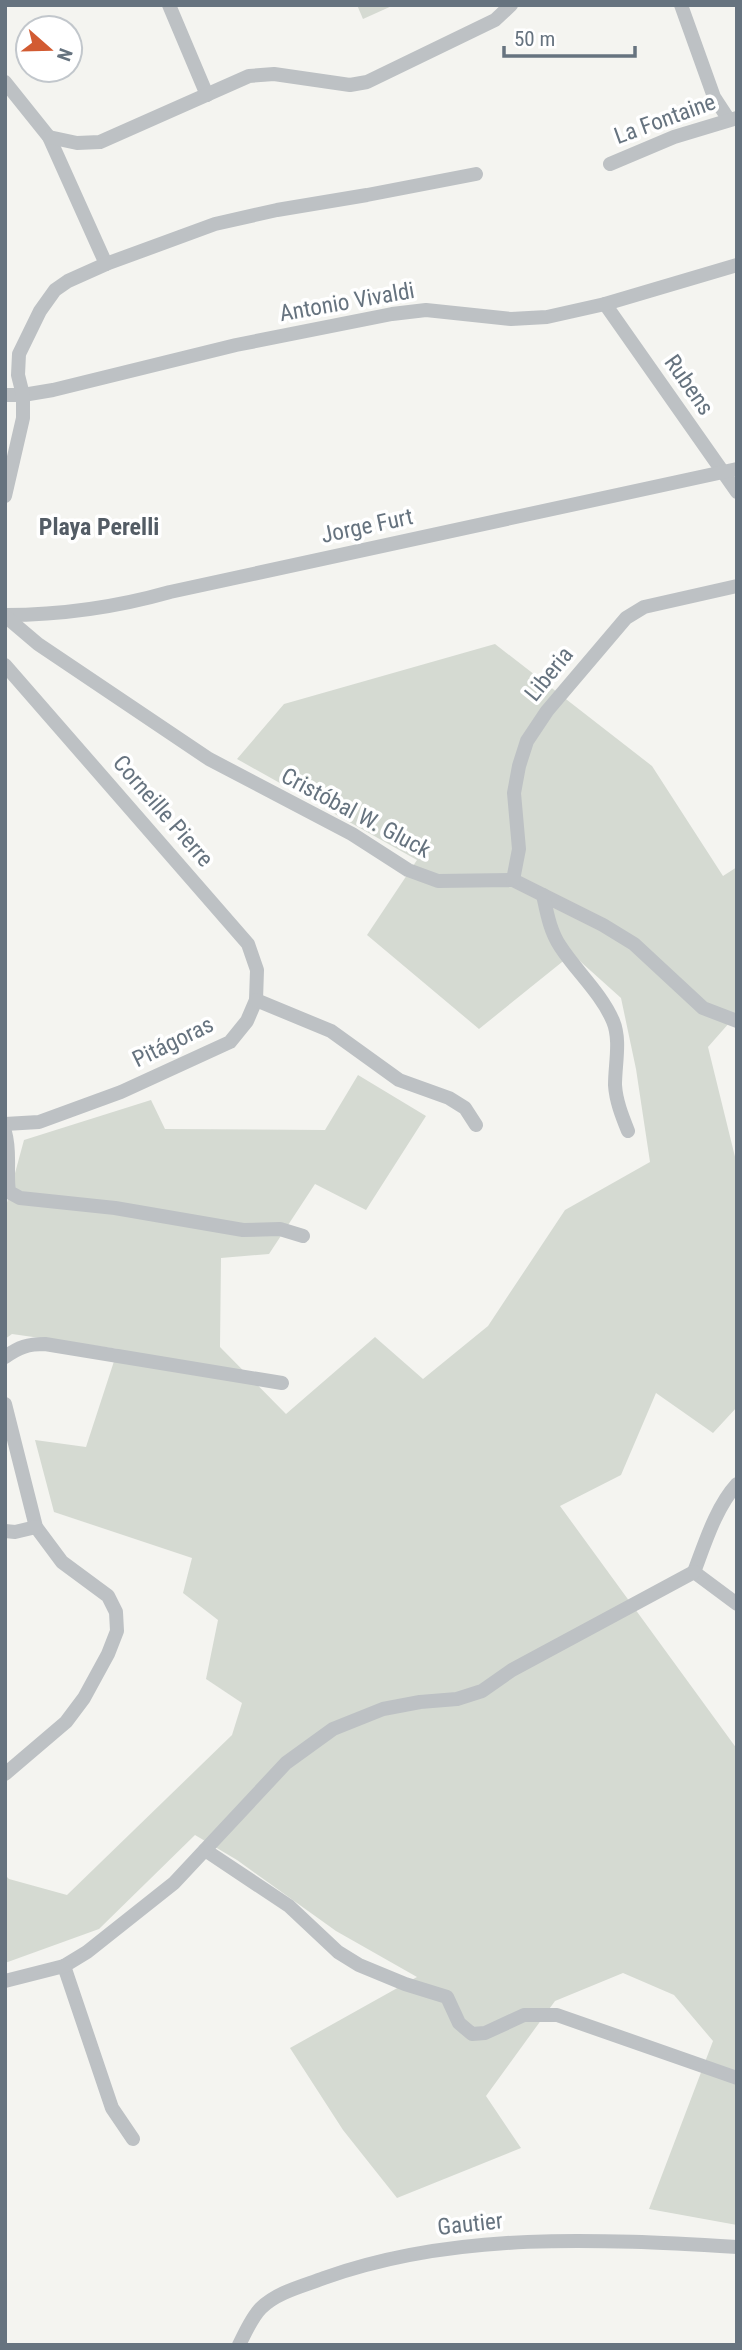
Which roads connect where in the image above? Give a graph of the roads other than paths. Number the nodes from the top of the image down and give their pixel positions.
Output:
1 (169, 5) edge
2 (511, 5) edge
3 (681, 5) edge
4 (5, 82) edge
5 (207, 94) junction
6 (733, 119) edge
7 (49, 138) junction
8 (610, 164) dead end
9 (476, 174) dead end
10 (106, 264) junction
11 (737, 265) edge
12 (605, 304) junction
13 (5, 395) edge
14 (23, 395) junction
15 (730, 471) edge
16 (737, 492) edge
17 (5, 496) edge
18 (737, 586) edge
19 (5, 616) edge
20 (5, 665) edge
21 (513, 880) junction
22 (543, 895) junction
23 (256, 1000) junction
24 (737, 1021) edge
25 (5, 1124) edge
26 (476, 1125) dead end
27 (628, 1131) dead end
28 (5, 1132) edge
29 (303, 1236) dead end
30 (5, 1357) edge
31 (282, 1383) dead end
32 (5, 1404) edge
33 (737, 1484) edge
34 (36, 1527) junction
35 (5, 1531) edge
36 (694, 1572) junction
37 (737, 1604) edge
38 (5, 1774) edge
39 (205, 1850) junction
40 (64, 1966) junction
41 (5, 1980) edge
42 (737, 2078) edge
43 (133, 2139) dead end
44 (737, 2247) edge
45 (240, 2345) edge

1 - 5 street
2 - 5 street
3 - 6 street
4 - 7 street
5 - 7 street
6 - 8 street, La Fontaine
7 - 10 street
9 - 10 street
10 - 14 street
11 - 12 street, Antonio Vivaldi
12 - 14 street, Antonio Vivaldi
12 - 15 street, Rubens
13 - 14 street, Antonio Vivaldi
14 - 17 street
15 - 16 street, Rubens
15 - 19 street, Jorge Furt
18 - 21 street, Liberia
19 - 21 street, Cristóbal W. Gluck
20 - 23 street, Corneille Pierre
21 - 22 street, Cristóbal W. Gluck
22 - 24 street, Cristóbal W. Gluck
22 - 27 street
23 - 25 street, Pitágoras
23 - 26 street
28 - 29 street
30 - 31 street
32 - 34 street
33 - 36 street
34 - 35 street
34 - 38 street
36 - 37 street
36 - 39 street
39 - 40 street
39 - 42 street
40 - 41 street
40 - 43 street
44 - 45 street, Gautier

